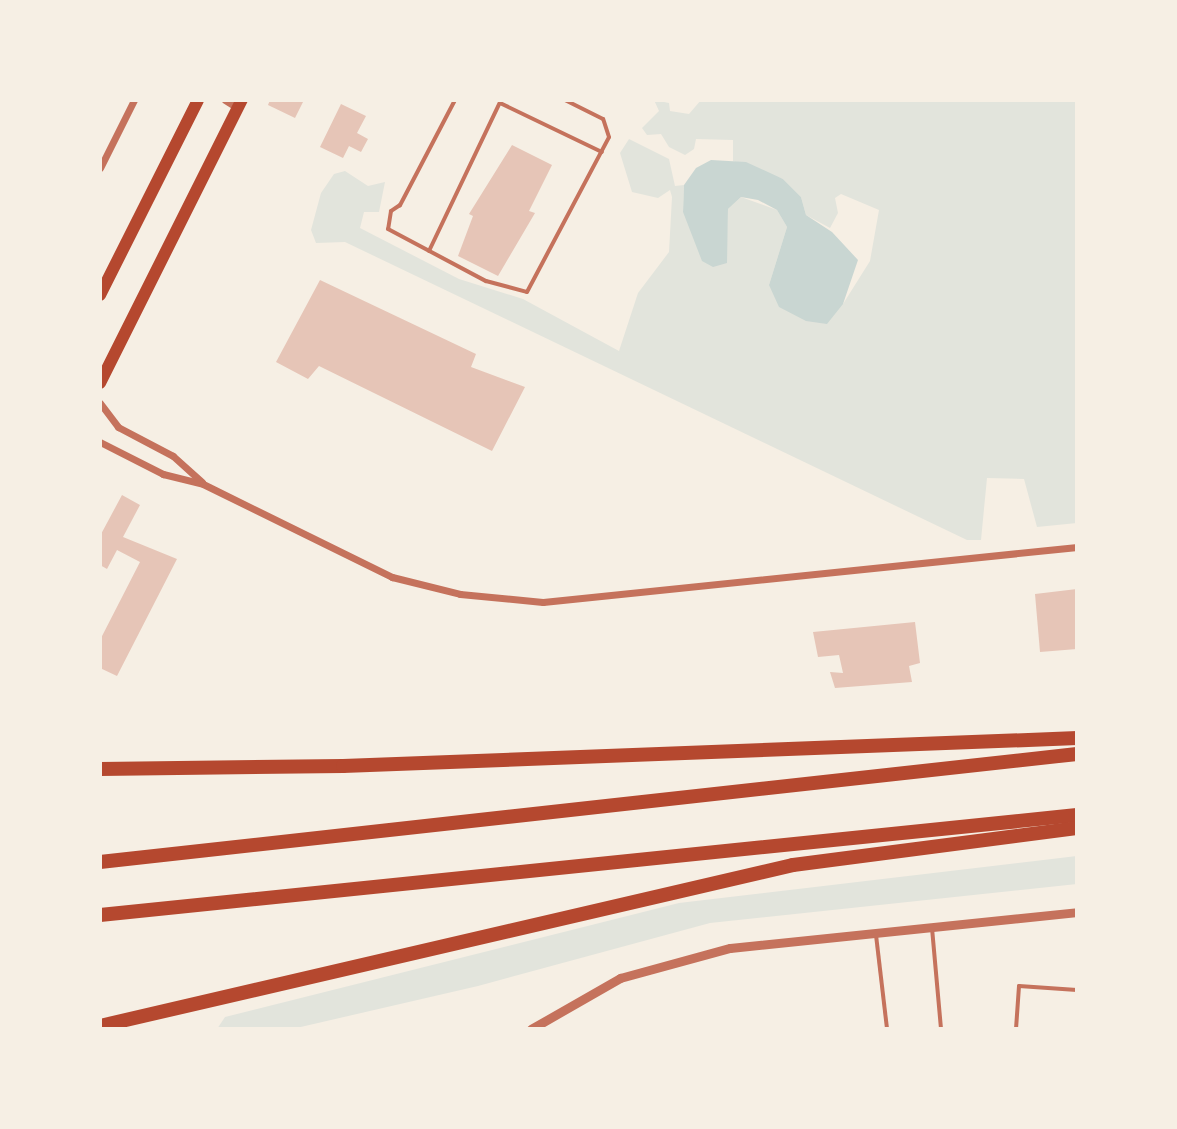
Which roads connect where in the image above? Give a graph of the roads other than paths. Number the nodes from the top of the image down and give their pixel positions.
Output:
1 (134, 100) edge
2 (198, 100) edge
3 (225, 100) edge
4 (455, 100) edge
5 (565, 100) edge
6 (500, 101) edge
7 (240, 104) edge
8 (602, 152) junction
9 (103, 154) edge
10 (100, 168) edge
11 (429, 251) junction
12 (100, 295) edge
13 (100, 383) edge
14 (100, 403) edge
15 (100, 442) edge
16 (203, 484) junction
17 (1077, 547) edge
18 (1077, 738) edge
19 (1077, 754) edge
20 (100, 769) edge
21 (1077, 815) edge
22 (1077, 828) edge
23 (100, 862) edge
24 (1077, 912) edge
25 (100, 915) edge
26 (932, 927) junction
27 (875, 933) junction
28 (1077, 990) edge
29 (100, 1026) edge
30 (531, 1029) edge
31 (887, 1029) edge
32 (941, 1029) edge
33 (1016, 1029) edge

1 - 9 street
2 - 12 main road
3 - 7 street
4 - 11 lane
5 - 8 lane
6 - 8 lane
6 - 11 lane
7 - 13 main road
8 - 11 lane
9 - 10 street
14 - 16 street
15 - 16 street
16 - 17 street
18 - 20 highway
19 - 23 highway
21 - 25 highway
22 - 29 highway
24 - 26 street
26 - 27 street
26 - 32 lane
27 - 30 street
27 - 31 lane
28 - 33 lane

